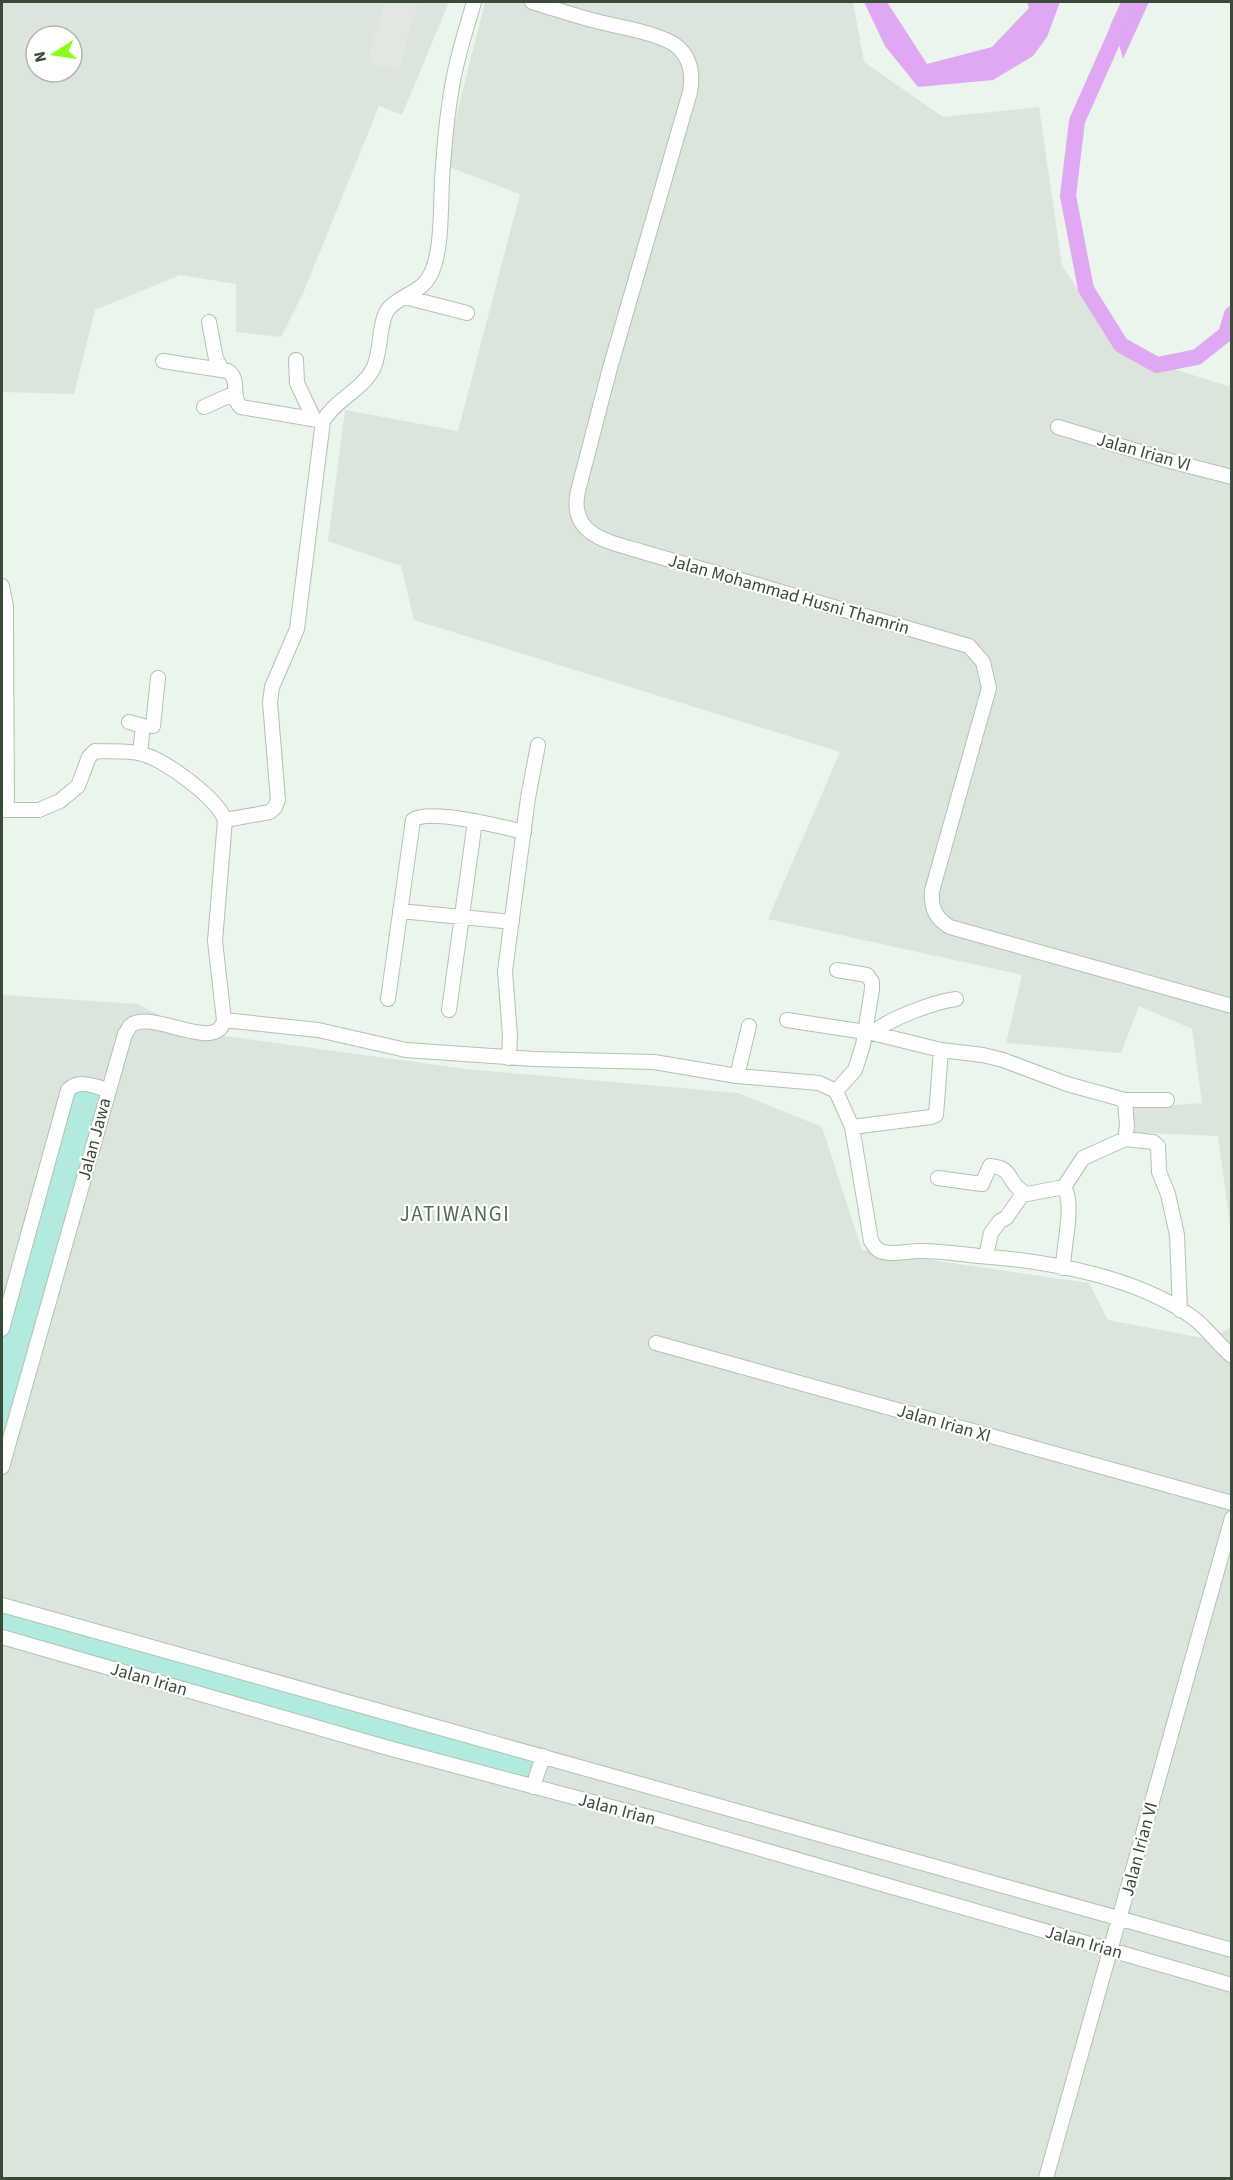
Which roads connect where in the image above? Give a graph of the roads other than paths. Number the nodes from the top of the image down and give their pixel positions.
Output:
1 (474, 2) edge
2 (532, 2) edge
3 (550, 2) edge
4 (617, 25) junction
5 (405, 297) junction
6 (467, 313) dead end
7 (209, 322) dead end
8 (296, 360) dead end
9 (163, 361) dead end
10 (222, 369) junction
11 (235, 393) junction
12 (204, 407) dead end
13 (318, 420) junction
14 (1058, 427) dead end
15 (1232, 477) edge
16 (2, 586) edge
17 (4, 615) edge
18 (158, 678) dead end
19 (4, 710) edge
20 (129, 722) dead end
21 (152, 726) junction
22 (5, 742) edge
23 (538, 745) dead end
24 (140, 753) junction
25 (4, 810) edge
26 (225, 820) junction
27 (475, 821) junction
28 (524, 832) junction
29 (400, 911) junction
30 (461, 917) junction
31 (512, 922) junction
32 (837, 970) dead end
33 (388, 999) dead end
34 (956, 999) dead end
35 (1232, 1006) edge
36 (449, 1010) dead end
37 (224, 1020) junction
38 (787, 1020) dead end
39 (749, 1026) dead end
40 (868, 1033) junction
41 (941, 1050) junction
42 (509, 1058) junction
43 (737, 1076) junction
44 (108, 1090) junction
45 (836, 1091) junction
46 (1125, 1100) junction
47 (1167, 1100) dead end
48 (852, 1127) junction
49 (1125, 1139) junction
50 (938, 1178) dead end
51 (1064, 1187) junction
52 (1026, 1194) junction
53 (986, 1256) junction
54 (1063, 1269) junction
55 (1180, 1310) junction
56 (2, 1329) edge
57 (656, 1343) dead end
58 (1232, 1356) edge
59 (2, 1467) edge
60 (1232, 1503) edge
61 (1232, 1518) edge
62 (2, 1605) edge
63 (2, 1637) edge
64 (543, 1756) junction
65 (533, 1787) junction
66 (1121, 1918) junction
67 (1111, 1950) junction
68 (1232, 1950) edge
69 (1232, 1985) edge
70 (1046, 2178) edge

1 - 5 street
2 - 4 street, Jalan Mohammad Husni Thamrin
3 - 4 street, Jalan Mohammad Husni Thamrin
4 - 35 street, Jalan Mohammad Husni Thamrin
5 - 6 street
5 - 13 street
7 - 10 street
8 - 13 street
9 - 10 street
10 - 11 street
11 - 12 street
11 - 13 street
13 - 26 street
14 - 15 street, Jalan Irian VI
16 - 17 street
17 - 19 street
18 - 21 street
19 - 22 street
20 - 21 street
21 - 24 street
22 - 25 street
23 - 28 street
24 - 25 street
24 - 26 street
26 - 37 street
27 - 28 street
27 - 29 street
27 - 30 street
28 - 31 street
29 - 30 street
29 - 33 street
30 - 31 street
30 - 36 street
31 - 42 street
32 - 40 street
34 - 40 street
37 - 42 street
37 - 44 street
38 - 40 street
39 - 43 street
40 - 41 street
40 - 45 street
41 - 46 street
41 - 48 street
42 - 43 street
43 - 45 street
44 - 56 street, Jalan Jawa
44 - 59 street, Jalan Jawa
45 - 48 street
46 - 47 street
46 - 49 street
48 - 53 street
49 - 51 street
49 - 55 street
50 - 52 street
51 - 52 street
51 - 54 street
52 - 53 street
53 - 54 street
54 - 55 street
55 - 58 street
57 - 60 street, Jalan Irian XI
61 - 66 street, Jalan Irian VI
62 - 64 street, Jalan Irian
63 - 65 street, Jalan Irian
64 - 65 street
64 - 66 street, Jalan Irian
65 - 67 street, Jalan Irian
66 - 67 street, Jalan Irian VI
66 - 68 street, Jalan Irian
67 - 69 street, Jalan Irian
67 - 70 street, Jalan Irian VI

